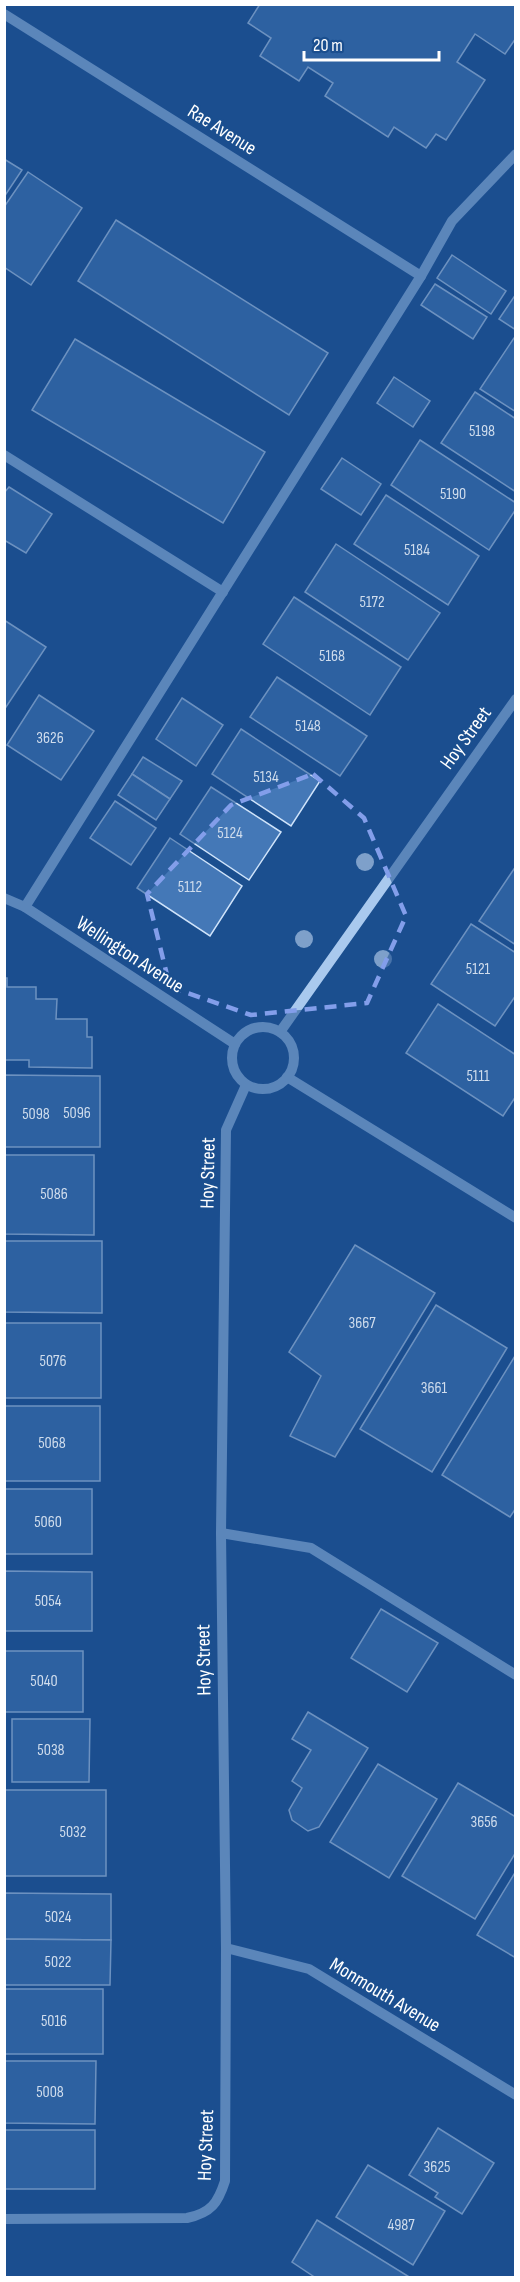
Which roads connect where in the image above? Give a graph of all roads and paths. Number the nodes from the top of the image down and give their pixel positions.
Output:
1 (4, 14) edge
2 (516, 154) edge
3 (421, 276) junction
4 (4, 455) edge
5 (223, 592) junction
6 (516, 699) edge
7 (4, 898) edge
8 (26, 907) junction
9 (280, 1032) junction
10 (235, 1044) junction
11 (287, 1077) junction
12 (246, 1085) junction
13 (516, 1218) edge
14 (221, 1533) junction
15 (516, 1675) edge
16 (226, 1948) junction
17 (516, 2095) edge
18 (4, 2219) edge

1 - 3 street, Rae Avenue
2 - 3 street
3 - 5 street
4 - 5 street
5 - 8 street
6 - 9 street, Hoy Street
7 - 8 street, Wellington Avenue
8 - 10 street, Wellington Avenue
9 - 10 street
9 - 11 street
10 - 12 street
11 - 12 street
11 - 13 street
12 - 14 street, Hoy Street
14 - 15 street
14 - 16 street, Hoy Street
16 - 17 street, Monmouth Avenue
16 - 18 street, Hoy Street

